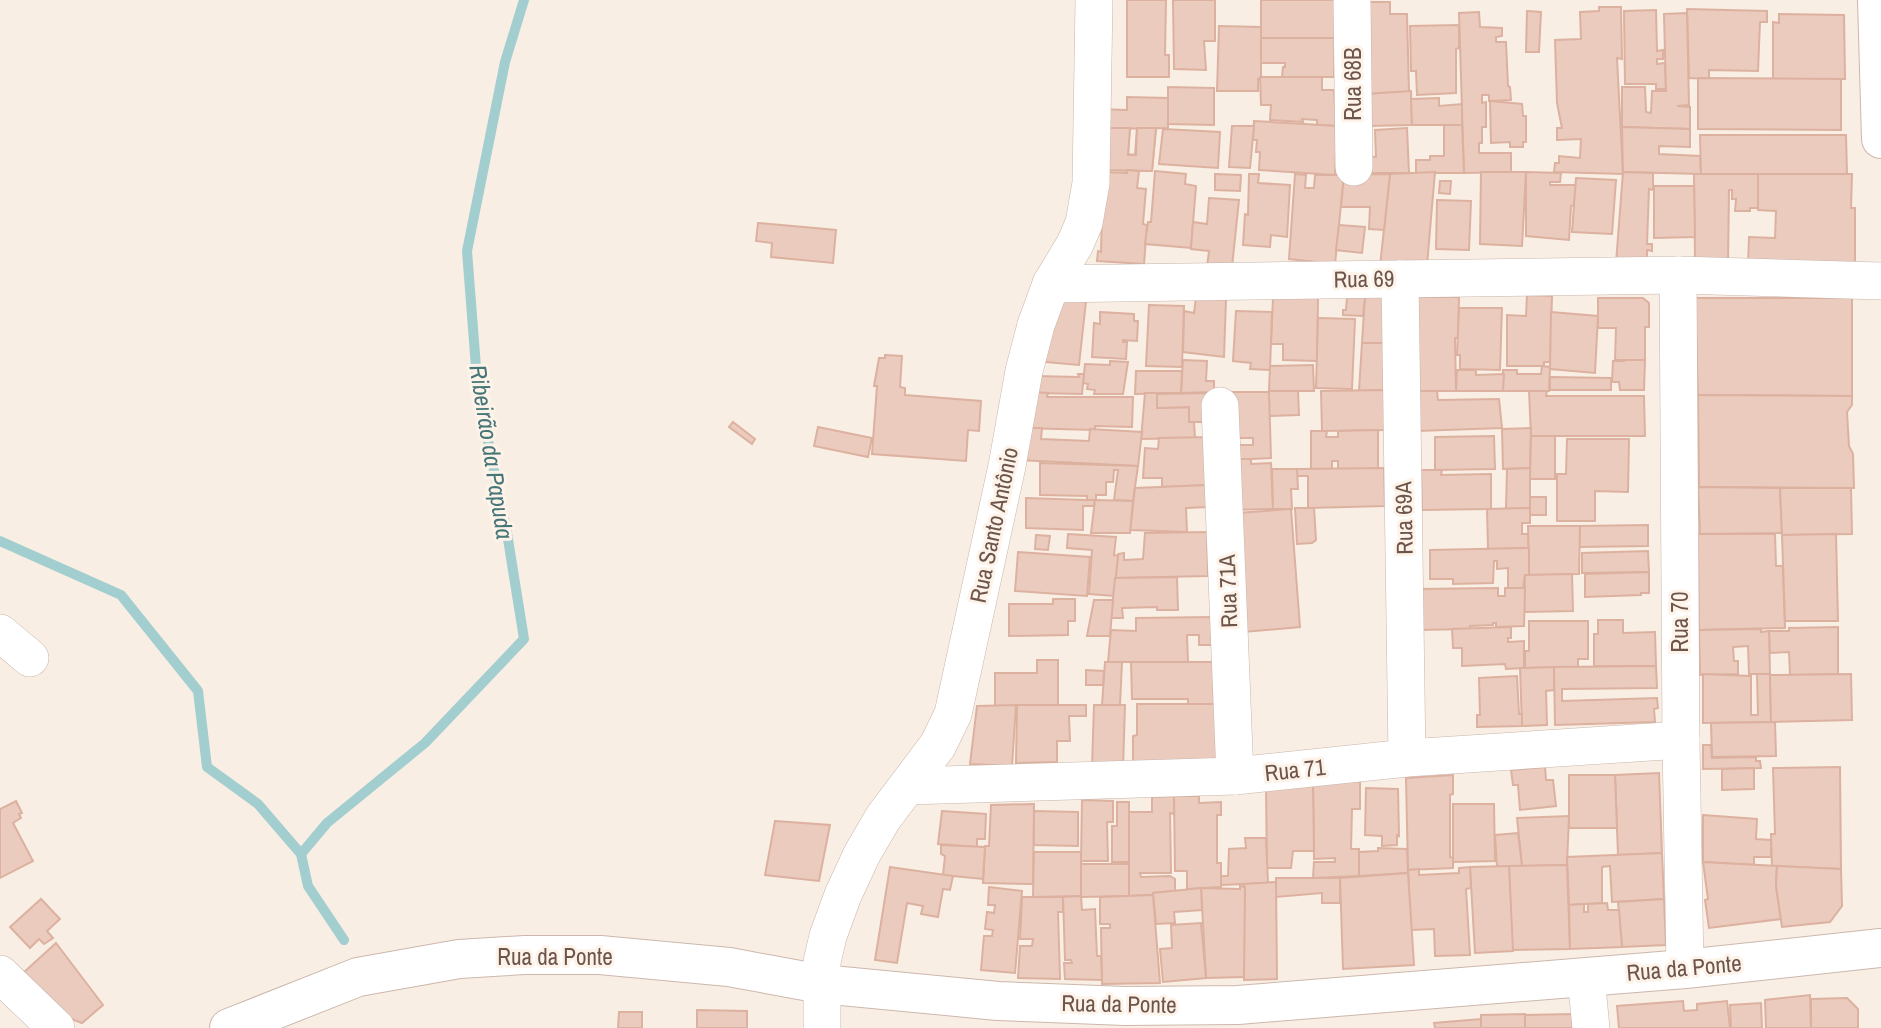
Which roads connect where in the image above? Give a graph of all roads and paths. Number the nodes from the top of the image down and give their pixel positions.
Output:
1 (1094, 0) edge
2 (1352, 0) edge
3 (1877, 0) edge
4 (1881, 139) edge
5 (1354, 167) dead end
6 (1678, 275) junction
7 (1400, 279) junction
8 (1881, 281) edge
9 (1051, 284) junction
10 (1220, 406) dead end
11 (0, 633) edge
12 (30, 658) dead end
13 (1681, 740) junction
14 (1407, 758) junction
15 (1235, 776) junction
16 (908, 786) junction
17 (1881, 948) edge
18 (1685, 969) junction
19 (0, 974) edge
20 (1586, 977) junction
21 (821, 984) junction
22 (1238, 1016) edge
23 (57, 1028) edge
24 (229, 1028) edge
25 (822, 1028) edge
26 (1591, 1028) edge

1 - 9 street, Rua Santo Antônio
2 - 5 street, Rua 68B
3 - 4 street
6 - 7 street, Rua 69
6 - 8 street, Rua 69
6 - 13 street, Rua 70
7 - 9 street, Rua 69
7 - 14 street, Rua 69A
9 - 16 street, Rua Santo Antônio
10 - 15 street, Rua 71A
11 - 12 street
13 - 14 street, Rua 71
13 - 18 street, Rua 70
14 - 15 street, Rua 71
15 - 16 street, Rua 71
16 - 21 street, Rua Santo Antônio
17 - 18 street, Rua da Ponte
18 - 20 street, Rua da Ponte
19 - 23 street
20 - 22 street, Rua da Ponte
20 - 26 street
21 - 22 street, Rua da Ponte
21 - 24 street, Rua da Ponte
21 - 25 street, Rua Santo Antônio

